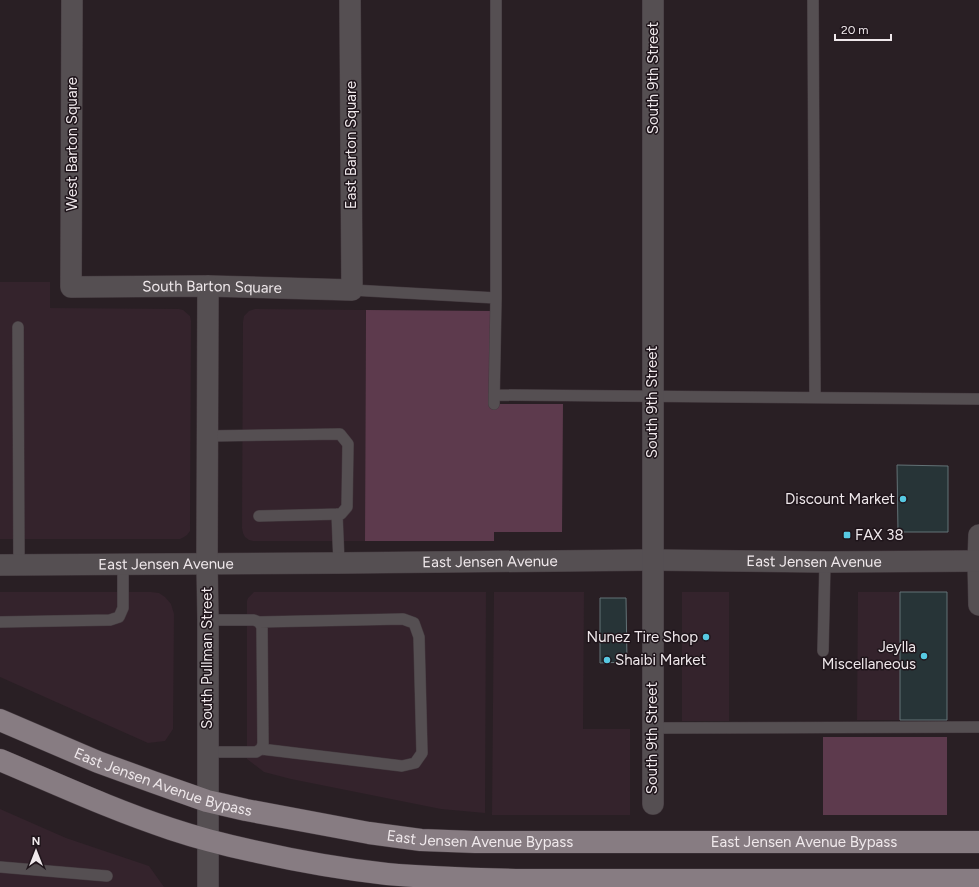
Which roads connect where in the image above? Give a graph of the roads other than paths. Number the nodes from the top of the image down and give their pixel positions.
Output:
1 (72, 0) edge
2 (350, 0) edge
3 (496, 0) edge
4 (653, 0) edge
5 (813, 0) edge
6 (208, 286) junction
7 (72, 288) joint
8 (352, 290) junction
9 (496, 298) junction
10 (18, 327) dead end
11 (652, 396) junction
12 (815, 398) junction
13 (979, 399) edge
14 (208, 436) junction
15 (337, 514) junction
16 (259, 516) dead end
17 (979, 535) edge
18 (652, 560) junction
19 (978, 561) edge
20 (825, 562) junction
21 (339, 563) junction
22 (123, 564) junction
23 (207, 564) junction
24 (9, 565) edge
25 (979, 605) edge
26 (208, 620) junction
27 (0, 622) edge
28 (259, 622) junction
29 (823, 650) dead end
30 (0, 720) edge
31 (979, 727) edge
32 (652, 728) junction
33 (261, 749) junction
34 (208, 752) junction
35 (0, 760) edge
36 (208, 801) junction
37 (653, 804) dead end
38 (208, 840) junction
39 (979, 842) edge
40 (0, 867) edge
41 (107, 876) dead end
42 (979, 880) edge
43 (208, 887) edge

1 - 7 street, West Barton Square
2 - 8 street, East Barton Square
3 - 9 lane
4 - 11 street, South 9th Street
5 - 12 lane
6 - 7 street, South Barton Square
6 - 8 street, South Barton Square
6 - 14 street, South Pullman Street
8 - 9 lane
9 - 11 lane
10 - 24 lane
11 - 12 lane
11 - 18 street, South 9th Street
12 - 13 lane
14 - 15 lane
14 - 23 street, South Pullman Street
15 - 16 lane
15 - 21 lane
17 - 19 street
18 - 20 street, East Jensen Avenue
18 - 21 street, East Jensen Avenue
18 - 32 street, South 9th Street
19 - 20 street, East Jensen Avenue
19 - 25 street
20 - 29 lane
21 - 23 street, East Jensen Avenue
22 - 23 street, East Jensen Avenue
22 - 24 street, East Jensen Avenue
22 - 27 lane
23 - 26 street, South Pullman Street
26 - 28 lane
26 - 34 street, South Pullman Street
28 - 33 lane
28 - 33 lane
30 - 36 main road, East Jensen Avenue Bypass
31 - 32 lane
32 - 37 street, South 9th Street
33 - 34 lane
34 - 36 street, South Pullman Street
35 - 38 main road
36 - 38 street, South Pullman Street
36 - 39 main road, East Jensen Avenue Bypass
38 - 42 main road
38 - 43 street, South Pullman Street
40 - 41 lane

